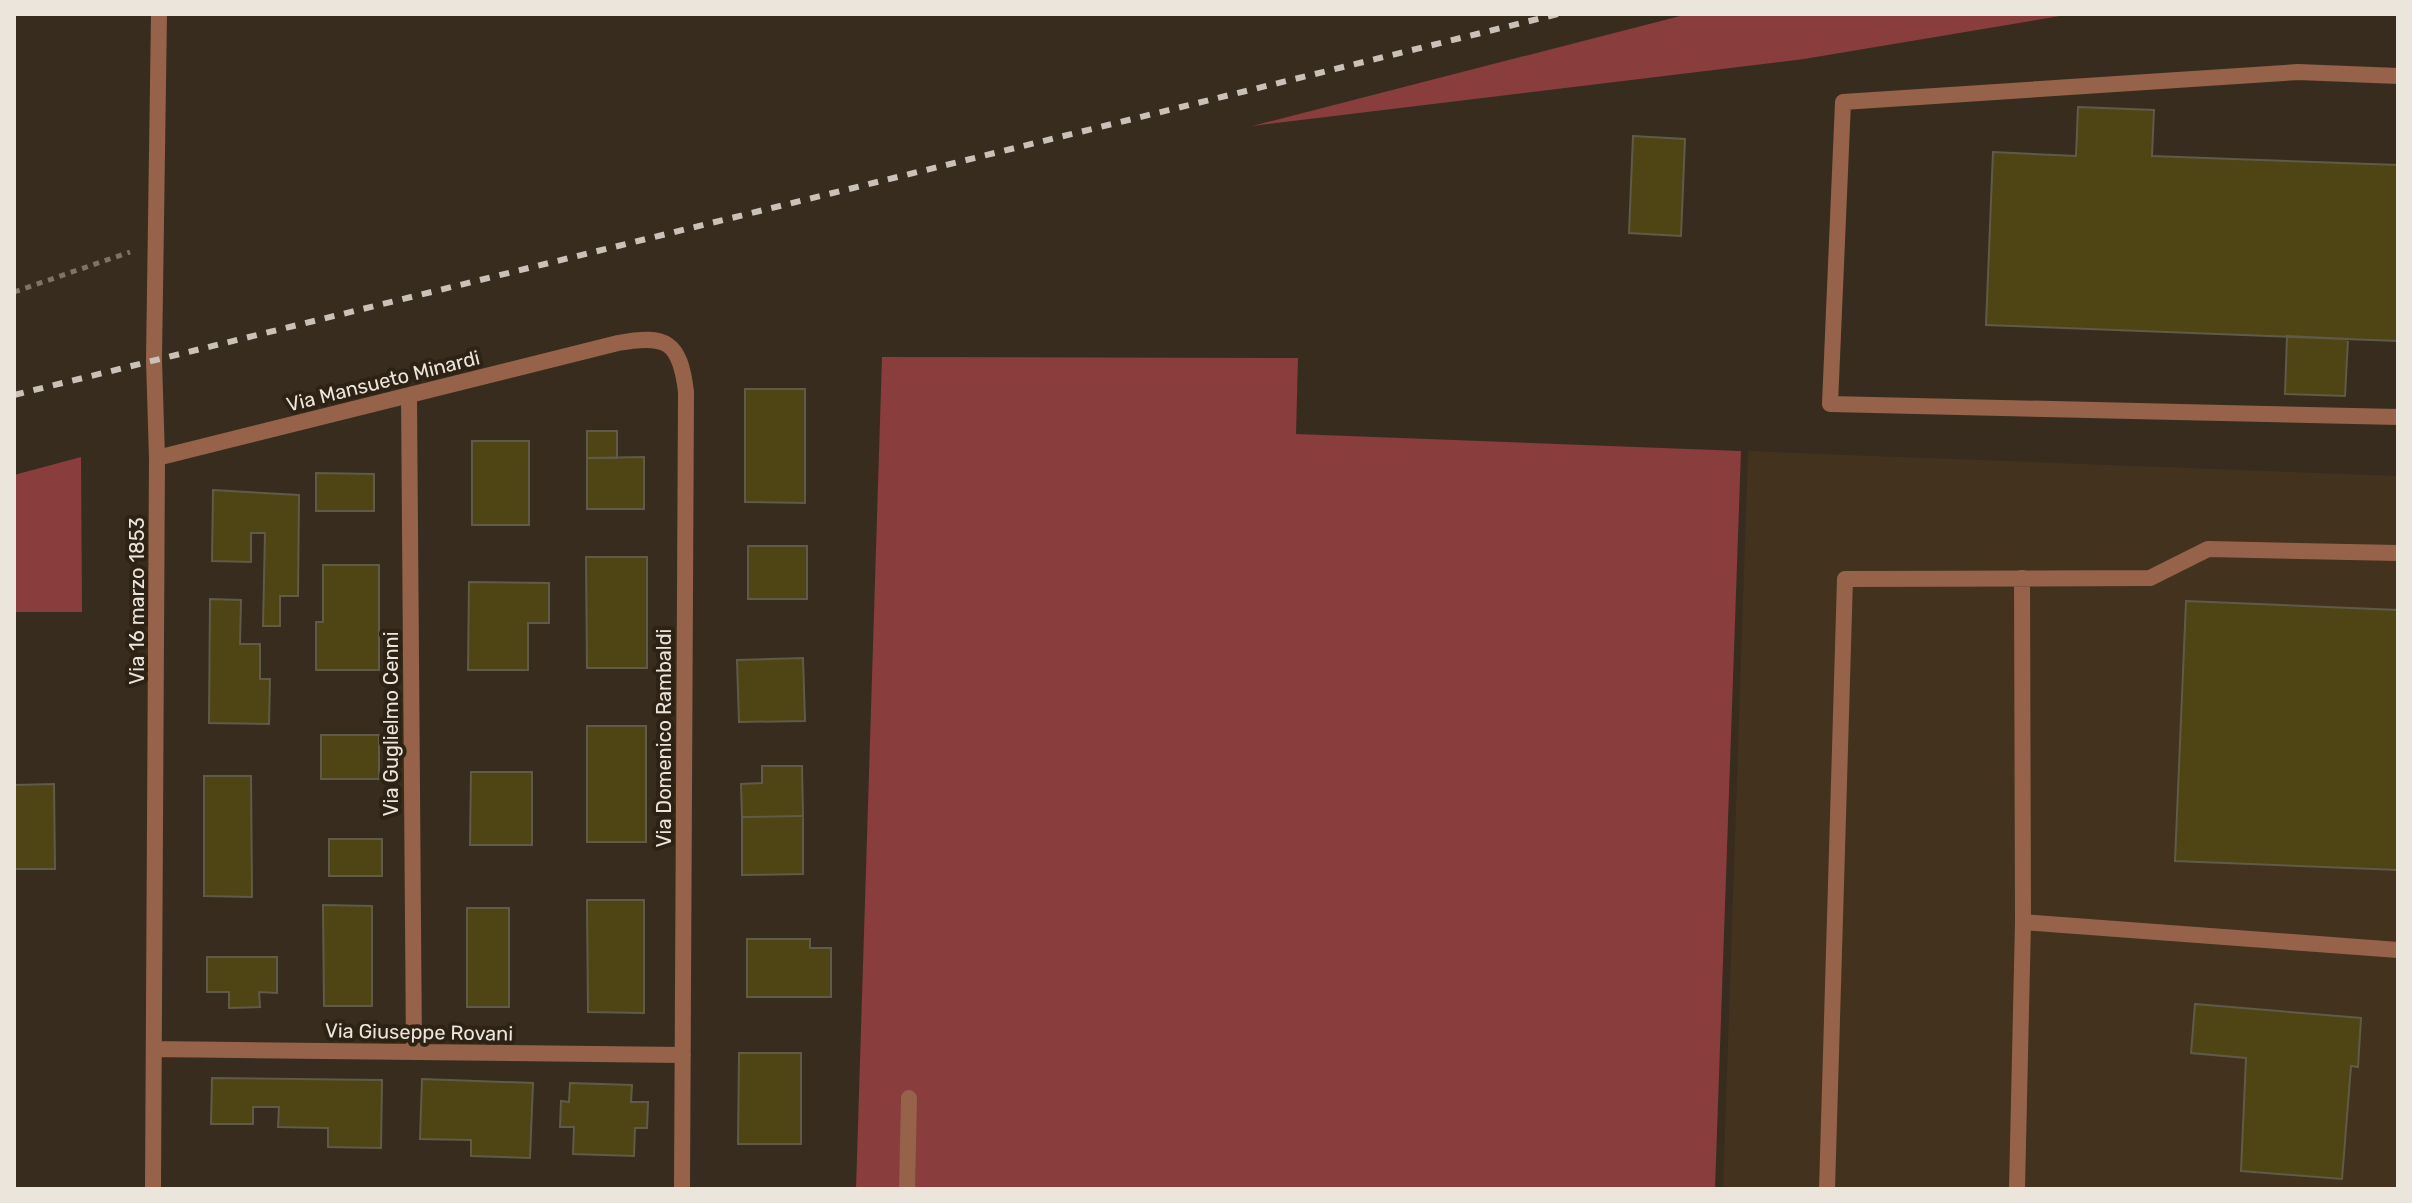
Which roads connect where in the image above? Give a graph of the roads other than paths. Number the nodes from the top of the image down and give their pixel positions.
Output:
1 (159, 14) edge
2 (2398, 76) edge
3 (618, 343) joint
4 (409, 396) junction
5 (2398, 417) edge
6 (157, 458) junction
7 (2398, 553) edge
8 (2022, 578) junction
9 (2023, 922) junction
10 (2398, 950) edge
11 (154, 1049) junction
12 (414, 1052) junction
13 (683, 1055) junction
14 (909, 1098) dead end
15 (153, 1189) edge
16 (682, 1189) edge
17 (907, 1189) edge
18 (1827, 1189) edge
19 (2017, 1189) edge

1 - 6 street, Via 16 marzo 1853
2 - 5 street
3 - 4 street, Via Mansueto Minardi
3 - 13 street, Via Domenico Rambaldi
4 - 6 street, Via Mansueto Minardi
4 - 12 street, Via Guglielmo Cenni
6 - 11 street, Via 16 marzo 1853
7 - 8 street
8 - 9 street
8 - 18 street
9 - 10 street
9 - 19 street
11 - 12 street, Via Giuseppe Rovani
11 - 15 street, Via 16 marzo 1853
12 - 13 street, Via Giuseppe Rovani
13 - 16 street, Via Domenico Rambaldi
14 - 17 street

